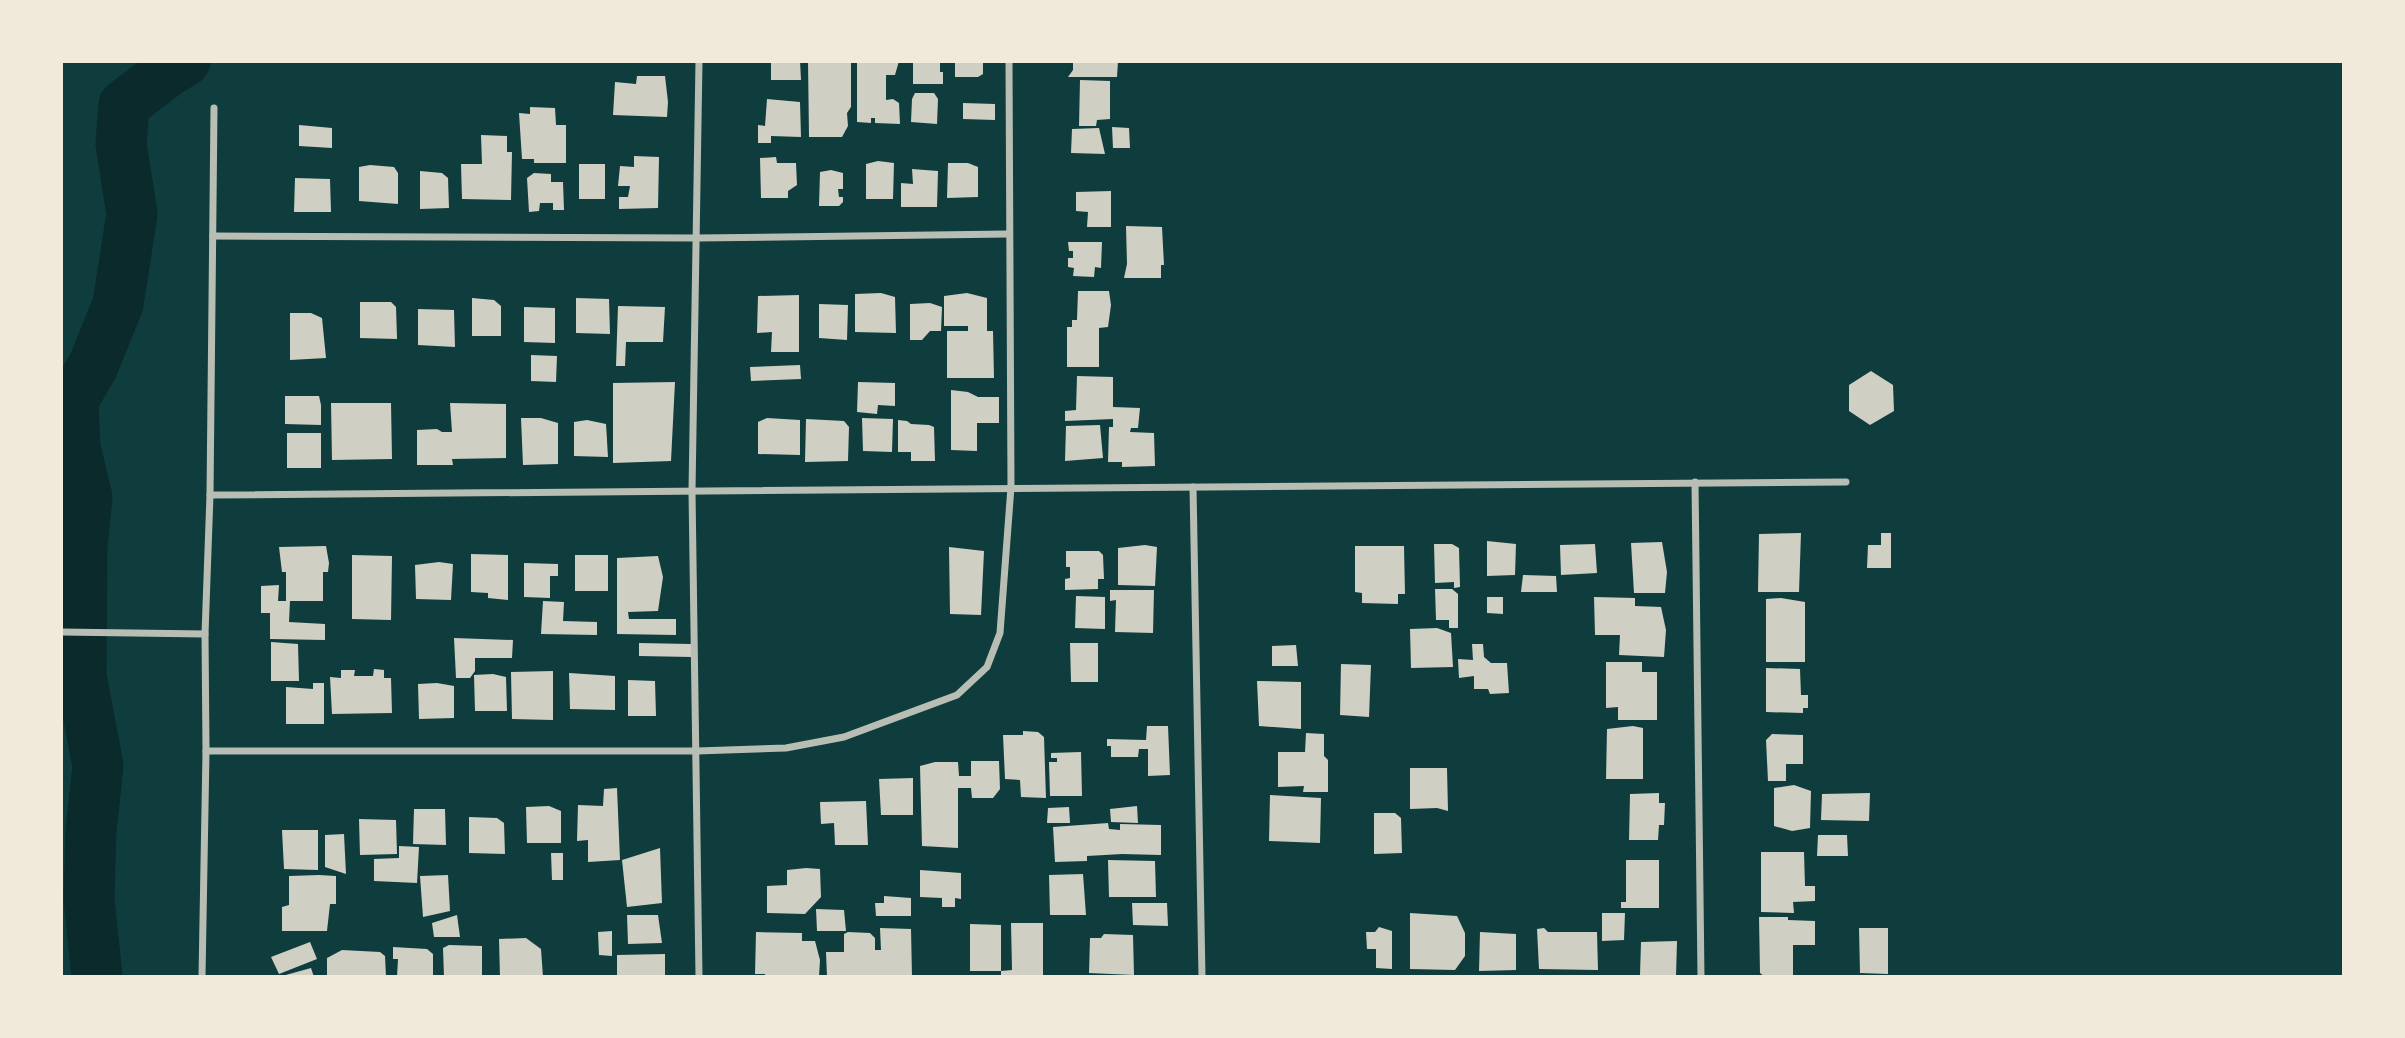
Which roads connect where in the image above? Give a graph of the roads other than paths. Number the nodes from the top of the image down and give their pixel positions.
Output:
1 (699, 61) edge
2 (1009, 61) edge
3 (214, 108) dead end
4 (1008, 234) junction
5 (213, 236) junction
6 (696, 238) junction
7 (1695, 482) junction
8 (1846, 482) dead end
9 (1011, 487) junction
10 (1193, 487) junction
11 (692, 491) junction
12 (210, 495) junction
13 (61, 632) edge
14 (205, 634) junction
15 (206, 751) junction
16 (697, 751) junction
17 (202, 977) edge
18 (699, 977) edge
19 (1202, 977) edge
20 (1701, 977) edge

1 - 6 street
2 - 4 street
3 - 5 street
4 - 6 street
4 - 9 street
5 - 6 street
5 - 12 street
6 - 11 street
7 - 8 street
7 - 10 street
7 - 20 street
9 - 10 street
9 - 11 street
9 - 16 street
10 - 19 street
11 - 12 street
11 - 16 street
12 - 14 street
13 - 14 street
14 - 15 street
15 - 16 street
15 - 17 street
16 - 18 street

